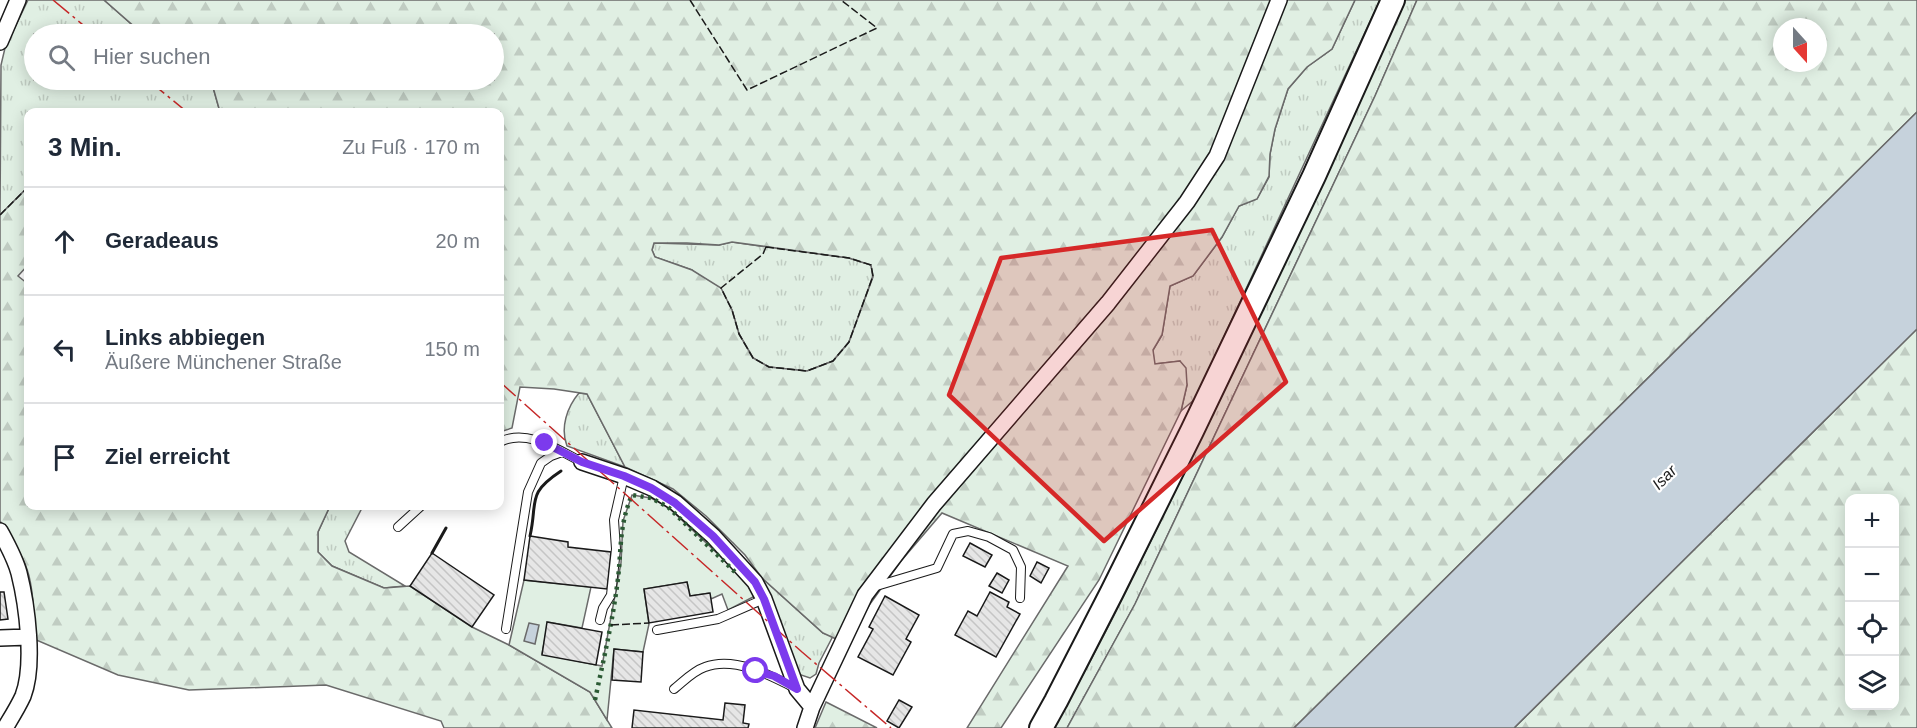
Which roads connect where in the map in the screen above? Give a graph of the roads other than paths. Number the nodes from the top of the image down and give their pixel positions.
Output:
1 (18, 0) edge
2 (1279, 0) edge
3 (1393, 0) edge
4 (0, 42) edge
5 (504, 440) edge
6 (562, 452) junction
7 (582, 462) joint
8 (624, 476) junction
9 (417, 510) edge
10 (398, 527) dead end
11 (0, 531) edge
12 (871, 587) junction
13 (1020, 598) dead end
14 (764, 599) junction
15 (600, 620) dead end
16 (506, 629) dead end
17 (657, 630) dead end
18 (28, 637) junction
19 (0, 638) edge
20 (674, 689) dead end
21 (797, 689) junction
22 (812, 707) junction
23 (5, 728) edge
24 (805, 728) edge
25 (1041, 728) edge

1 - 4 street
2 - 12 street
3 - 25 main road
5 - 6 lane
6 - 7 lane
6 - 16 lane
7 - 8 street
8 - 14 street
8 - 15 lane
9 - 10 lane
11 - 18 street
12 - 13 lane
12 - 22 street
14 - 17 lane
14 - 21 street
18 - 19 street
18 - 23 street
20 - 21 lane
21 - 22 street
22 - 24 street

